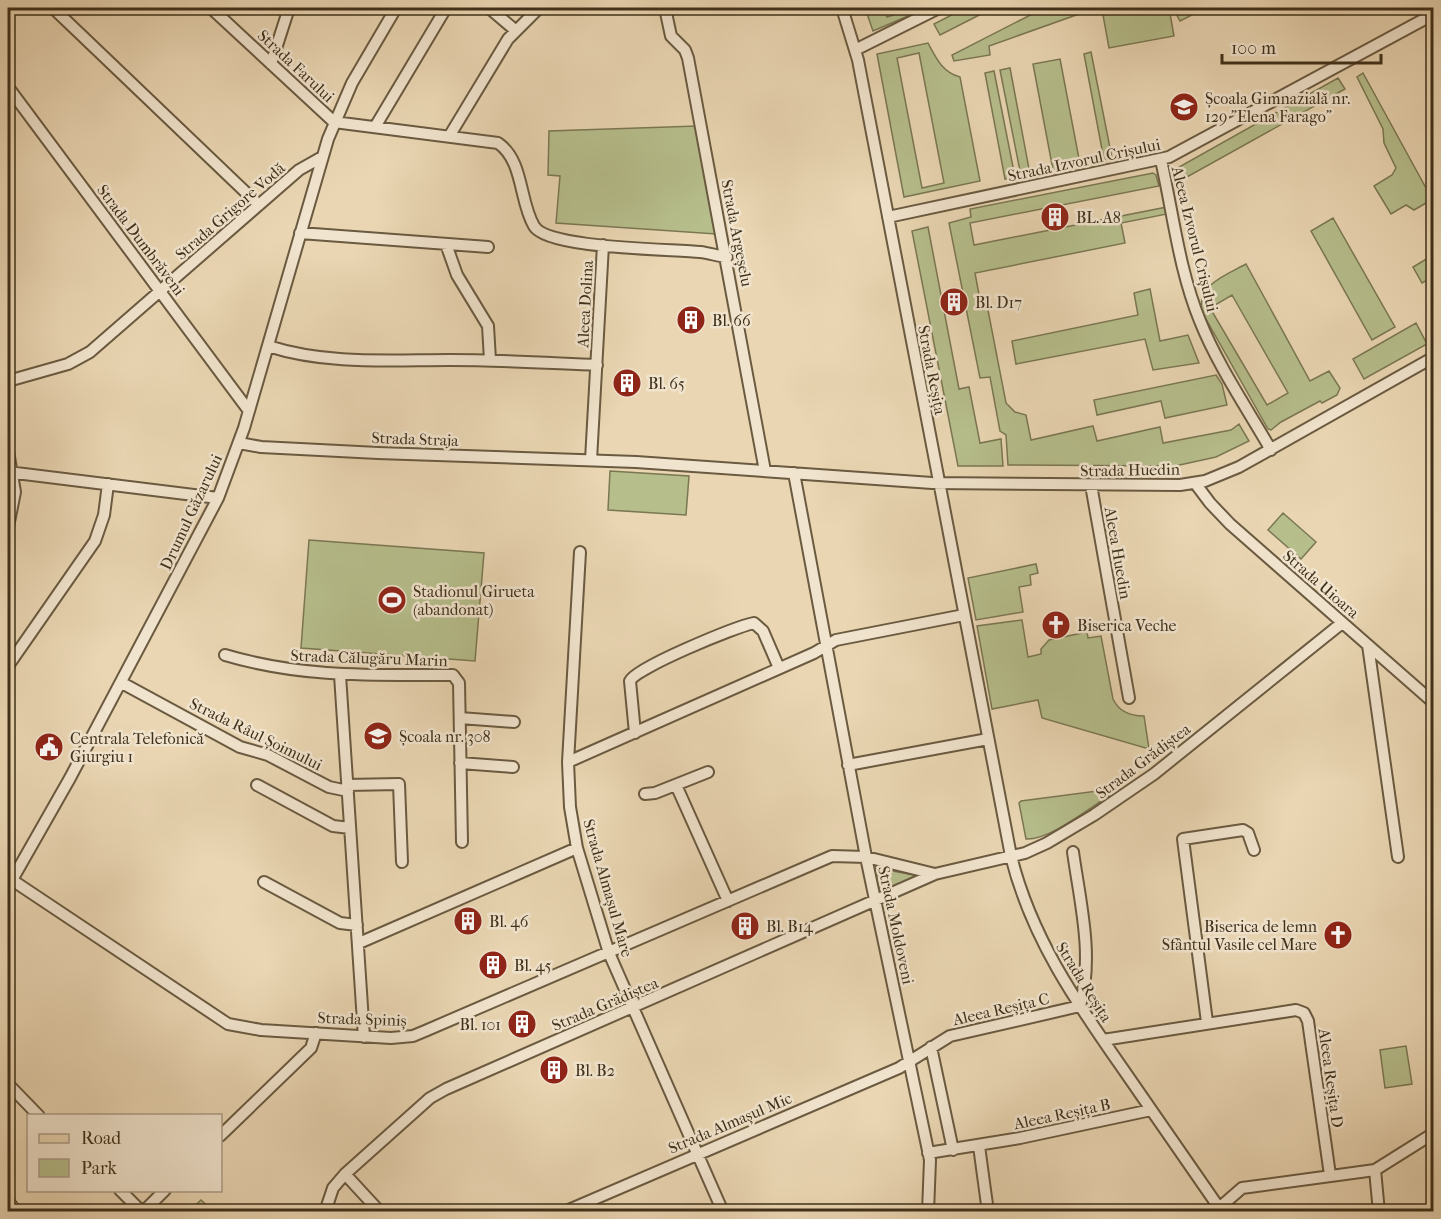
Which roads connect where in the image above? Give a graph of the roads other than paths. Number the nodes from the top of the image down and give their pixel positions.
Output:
1 (53, 8) edge
2 (211, 8) edge
3 (290, 8) edge
4 (396, 8) edge
5 (446, 8) edge
6 (489, 8) edge
7 (539, 8) edge
8 (667, 8) edge
9 (842, 8) edge
10 (939, 8) edge
11 (1434, 14) edge
12 (515, 30) junction
13 (855, 50) junction
14 (272, 64) junction
15 (8, 87) edge
16 (334, 122) junction
17 (375, 127) junction
18 (450, 135) junction
19 (322, 156) junction
20 (1161, 160) junction
21 (259, 205) junction
22 (888, 217) junction
23 (300, 234) junction
24 (446, 244) junction
25 (603, 245) junction
26 (488, 247) dead end
27 (727, 258) junction
28 (161, 292) junction
29 (268, 346) junction
30 (1433, 358) edge
31 (490, 360) junction
32 (597, 365) junction
33 (8, 381) edge
34 (249, 411) junction
35 (239, 443) junction
36 (1271, 450) junction
37 (8, 451) edge
38 (591, 460) junction
39 (765, 471) junction
40 (10, 472) edge
41 (794, 473) junction
42 (939, 483) junction
43 (1195, 483) junction
44 (108, 484) junction
45 (1091, 485) junction
46 (218, 498) junction
47 (8, 527) edge
48 (580, 552) dead end
49 (964, 615) junction
50 (1342, 623) junction
51 (1368, 645) junction
52 (825, 646) junction
53 (225, 655) dead end
54 (8, 666) edge
55 (779, 668) junction
56 (340, 675) junction
57 (122, 683) junction
58 (1129, 698) dead end
59 (1434, 703) edge
60 (460, 718) junction
61 (514, 722) dead end
62 (635, 733) junction
63 (988, 738) junction
64 (568, 762) junction
65 (460, 763) junction
66 (848, 765) junction
67 (513, 767) dead end
68 (708, 772) dead end
69 (257, 785) dead end
70 (676, 785) junction
71 (347, 788) junction
72 (645, 794) dead end
73 (350, 828) junction
74 (462, 842) dead end
75 (577, 848) junction
76 (1254, 850) dead end
77 (1073, 852) dead end
78 (1011, 856) junction
79 (866, 857) junction
80 (1398, 857) dead end
81 (402, 862) dead end
82 (935, 874) junction
83 (264, 882) dead end
84 (10, 884) edge
85 (876, 900) junction
86 (728, 901) junction
87 (357, 925) junction
88 (358, 944) junction
89 (609, 953) junction
90 (1080, 1006) junction
91 (634, 1008) junction
92 (1207, 1022) junction
93 (316, 1033) junction
94 (364, 1036) junction
95 (1103, 1040) junction
96 (931, 1047) junction
97 (909, 1063) junction
98 (8, 1084) edge
99 (1151, 1110) junction
100 (37, 1114) edge
101 (1434, 1133) edge
102 (222, 1134) edge
103 (979, 1146) junction
104 (953, 1150) junction
105 (698, 1153) junction
106 (928, 1153) junction
107 (1375, 1170) junction
108 (345, 1174) junction
109 (1330, 1175) junction
110 (121, 1192) edge
111 (164, 1192) edge
112 (8, 1203) edge
113 (1221, 1210) edge
114 (15, 1212) edge
115 (142, 1212) edge
116 (325, 1212) edge
117 (380, 1212) edge
118 (564, 1212) edge
119 (723, 1212) edge
120 (928, 1212) edge
121 (988, 1212) edge
122 (1204, 1212) edge
123 (1379, 1212) edge

1 - 21 street
2 - 14 street, Strada Farului
3 - 14 street
4 - 16 street, Drumul Găzarului
5 - 17 street
6 - 12 street
7 - 12 street
8 - 27 street, Strada Argeșelu
9 - 13 street, Strada Reșița
10 - 13 street
11 - 20 street, Strada Izvorul Crișului
12 - 18 street
13 - 22 street, Strada Reșița
14 - 16 street, Strada Farului
15 - 28 street, Strada Dumbrăveni
16 - 17 street
16 - 19 street, Drumul Găzarului
17 - 18 street
18 - 25 street, Aleea Dolina
19 - 21 street, Strada Grigore Vodă
19 - 23 street, Drumul Găzarului
20 - 22 street, Strada Izvorul Crișului
20 - 36 street, Aleea Izvorul Crișului
21 - 28 street, Strada Grigore Vodă
22 - 42 street, Strada Reșița
23 - 24 street
23 - 29 street, Drumul Găzarului
24 - 26 street
24 - 31 street
25 - 27 street, Aleea Dolina
25 - 32 street, Aleea Dolina
27 - 39 street, Strada Argeșelu
28 - 33 street, Strada Grigore Vodă
28 - 34 street, Strada Dumbrăveni
29 - 31 street, Aleea Dolina
29 - 34 street, Drumul Găzarului
30 - 36 street, Strada Huedin
31 - 32 street, Aleea Dolina
32 - 38 street
34 - 35 street, Drumul Găzarului
35 - 38 street, Strada Straja
35 - 46 street, Drumul Găzarului
36 - 43 street, Strada Huedin
37 - 40 street
38 - 39 street, Strada Straja
39 - 41 street, Strada Straja
40 - 44 street
40 - 47 street
41 - 42 street, Strada Straja
41 - 52 street, Strada Moldoveni
42 - 45 street, Strada Huedin
42 - 49 street, Strada Reșița
43 - 45 street, Strada Huedin
43 - 50 street, Strada Uioara
44 - 46 street
44 - 54 street
45 - 58 street, Aleea Huedin
46 - 57 street, Drumul Găzarului
48 - 64 street, Strada Almașul Mare
49 - 52 street
49 - 63 street, Strada Reșița
50 - 51 street, Strada Uioara
50 - 78 street, Strada Grădiștea
51 - 59 street, Strada Uioara
51 - 80 street
52 - 55 street
52 - 66 street, Strada Moldoveni
53 - 56 street, Strada Călugăru Marin
55 - 62 street
55 - 62 street
56 - 60 street, Strada Călugăru Marin
56 - 71 street, Strada Râul Șoimului
57 - 71 street, Strada Râul Șoimului
57 - 84 street, Drumul Găzarului
60 - 61 street
60 - 65 street, Strada Călugăru Marin
62 - 64 street
63 - 66 street
63 - 78 street, Strada Reșița
64 - 75 street, Strada Almașul Mare
65 - 67 street
65 - 74 street, Strada Călugăru Marin
66 - 79 street, Strada Moldoveni
68 - 70 street
69 - 73 street
70 - 72 street
70 - 86 street
71 - 73 street, Strada Râul Șoimului
71 - 81 street
73 - 87 street, Strada Râul Șoimului
75 - 88 street
75 - 89 street, Strada Almașul Mare
76 - 92 street
77 - 90 street
78 - 82 street, Strada Grădiștea
78 - 90 street, Strada Reșița
79 - 82 street, Strada Grădiștea
79 - 85 street, Strada Moldoveni
79 - 86 street, Strada Spiniș
82 - 85 street, Strada Grădiștea
83 - 87 street
84 - 93 street, Strada Spiniș
85 - 91 street, Strada Grădiștea
85 - 97 street, Strada Moldoveni
86 - 89 street, Strada Spiniș
87 - 88 street, Strada Râul Șoimului
88 - 94 street, Strada Râul Șoimului
89 - 91 street, Strada Almașul Mare
89 - 94 street, Strada Spiniș
90 - 95 street, Strada Reșița
90 - 96 street, Aleea Reșița C
91 - 105 street, Strada Almașul Mare
91 - 108 street, Strada Grădiștea
92 - 95 street, Aleea Reșița D
92 - 109 street, Aleea Reșița D
93 - 94 street, Strada Spiniș
93 - 102 street
95 - 99 street, Strada Reșița
96 - 97 street, Aleea Reșița C
96 - 104 street
97 - 105 street, Strada Almașul Mic
97 - 106 street, Strada Moldoveni
98 - 100 street
99 - 103 street, Aleea Reșița B
99 - 113 street, Strada Reșița
101 - 107 street
103 - 104 street, Aleea Reșița B
103 - 121 street
104 - 106 street, Aleea Reșița B
105 - 118 street, Strada Almașul Mic
105 - 119 street, Strada Almașul Mare
106 - 120 street, Strada Moldoveni
107 - 109 street
107 - 123 street
108 - 116 street, Strada Grădiștea
108 - 117 street
109 - 113 street
110 - 115 street
111 - 115 street
112 - 114 main road
113 - 122 street

